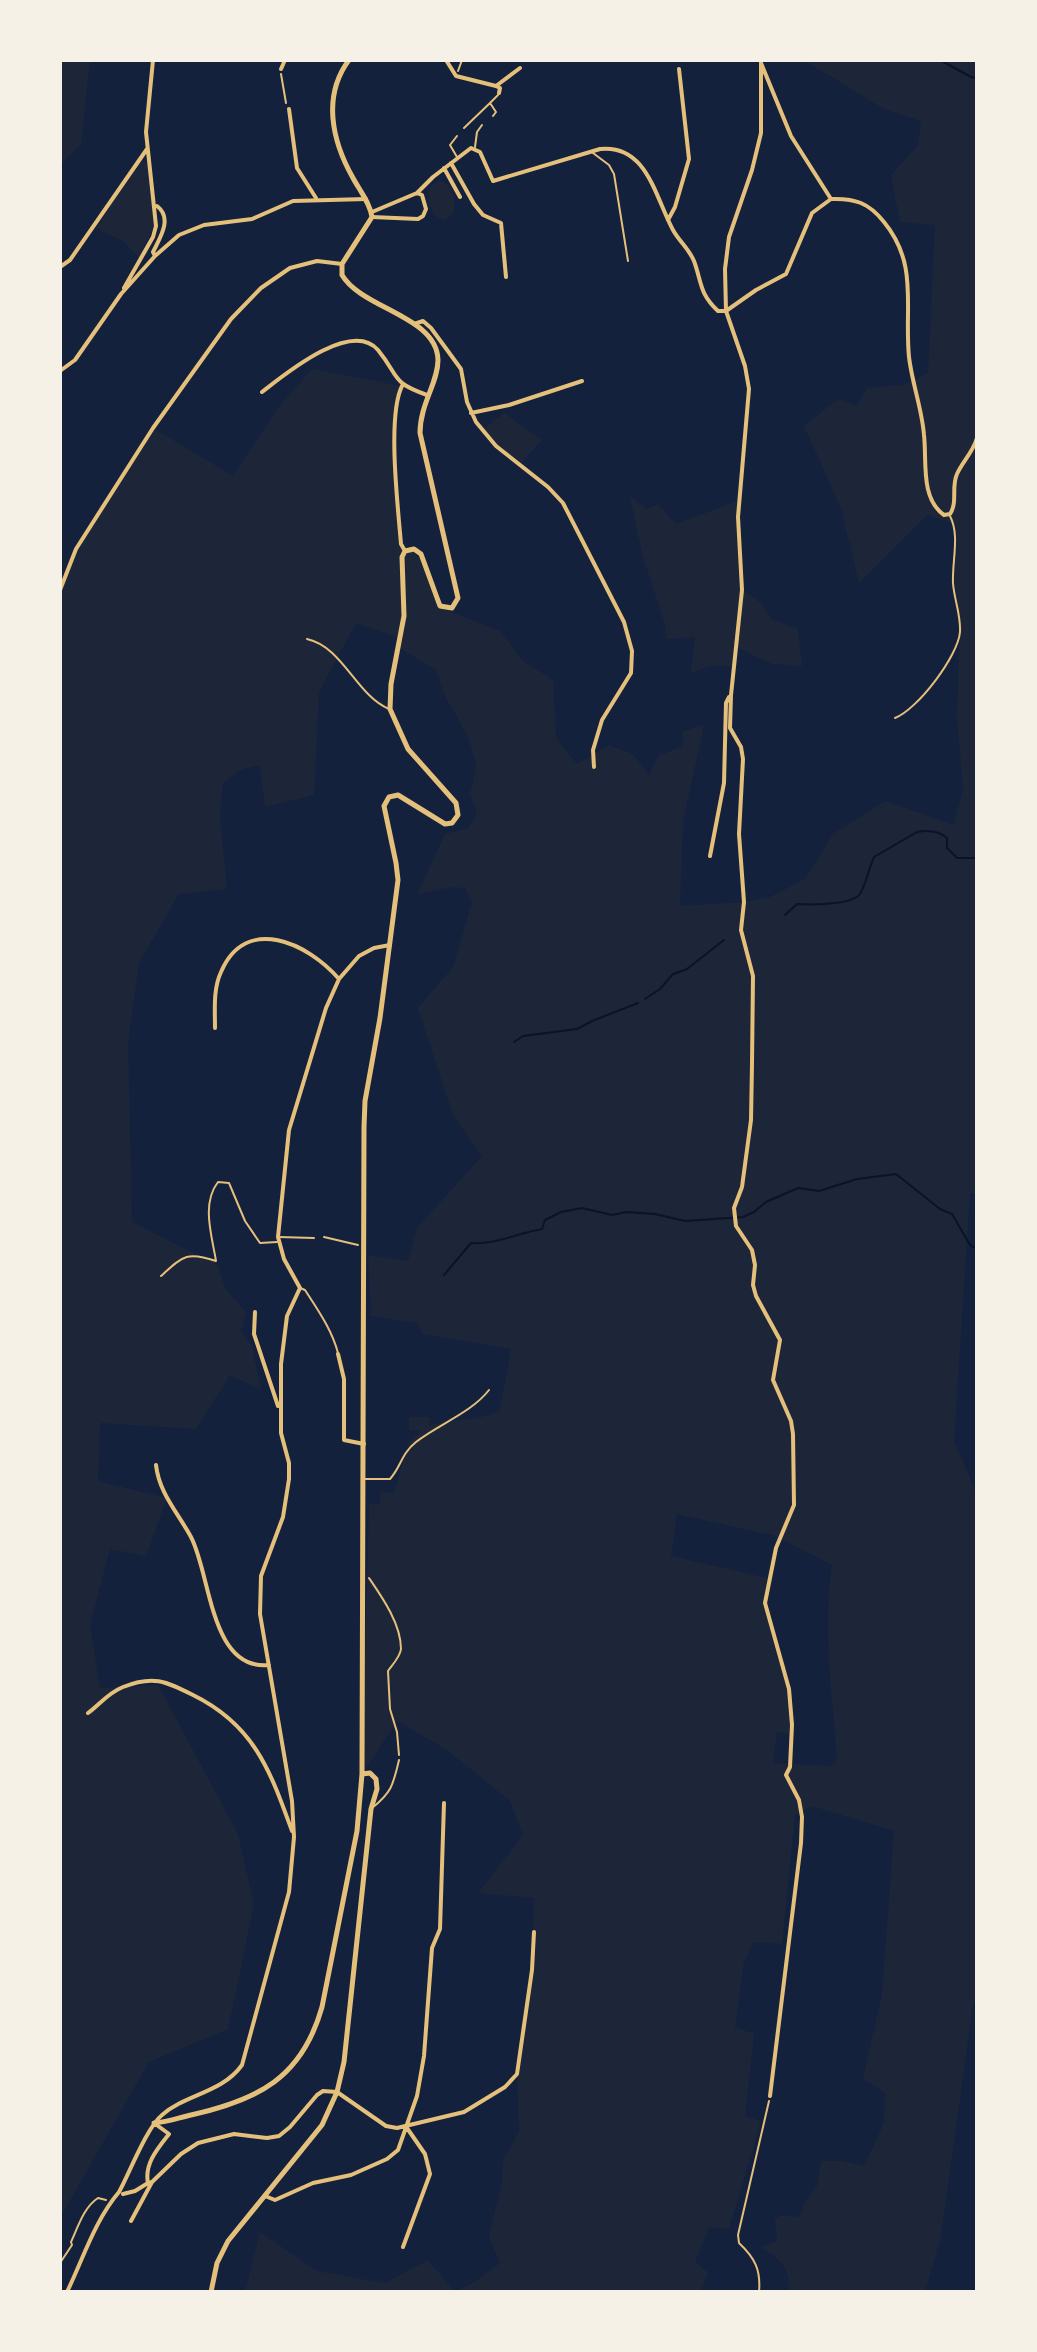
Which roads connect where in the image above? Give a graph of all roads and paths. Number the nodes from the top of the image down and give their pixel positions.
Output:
1 (153, 60) edge
2 (285, 60) edge
3 (349, 60) edge
4 (446, 60) edge
5 (462, 60) edge
6 (761, 60) edge
7 (520, 68) dead end
8 (281, 69) joint
9 (679, 69) dead end
10 (456, 76) junction
11 (496, 86) junction
12 (772, 86) junction
13 (760, 87) junction
14 (499, 93) joint
15 (490, 103) junction
16 (289, 109) joint
17 (493, 116) dead end
18 (482, 125) dead end
19 (464, 128) dead end
20 (457, 136) dead end
21 (474, 148) junction
22 (147, 149) junction
23 (592, 151) junction
24 (457, 158) junction
25 (451, 163) junction
26 (444, 168) junction
27 (417, 193) junction
28 (460, 197) dead end
29 (316, 198) junction
30 (366, 199) junction
31 (831, 199) junction
32 (156, 205) junction
33 (372, 215) junction
34 (668, 220) junction
35 (155, 256) junction
36 (628, 261) dead end
37 (342, 264) junction
38 (60, 267) edge
39 (506, 277) dead end
40 (121, 294) junction
41 (726, 311) junction
42 (414, 324) junction
43 (60, 371) edge
44 (582, 381) dead end
45 (402, 386) junction
46 (262, 392) dead end
47 (427, 395) junction
48 (471, 413) junction
49 (977, 438) edge
50 (950, 514) junction
51 (405, 551) junction
52 (60, 590) edge
53 (307, 639) dead end
54 (731, 695) junction
55 (390, 709) junction
56 (895, 718) dead end
57 (594, 767) dead end
58 (710, 856) dead end
59 (390, 945) junction
60 (339, 979) junction
61 (215, 1028) dead end
62 (324, 1237) dead end
63 (314, 1238) dead end
64 (278, 1239) junction
65 (364, 1246) junction
66 (161, 1276) dead end
67 (300, 1288) junction
68 (255, 1312) dead end
69 (338, 1354) joint
70 (489, 1390) dead end
71 (279, 1408) junction
72 (364, 1444) junction
73 (156, 1465) dead end
74 (364, 1479) junction
75 (364, 1571) junction
76 (269, 1665) junction
77 (88, 1713) dead end
78 (399, 1760) joint
79 (362, 1774) junction
80 (444, 1803) dead end
81 (371, 1809) junction
82 (294, 1837) junction
83 (534, 1932) dead end
84 (337, 2092) junction
85 (770, 2096) joint
86 (154, 2123) junction
87 (407, 2128) junction
88 (150, 2182) junction
89 (123, 2194) dead end
90 (265, 2196) junction
91 (111, 2202) junction
92 (131, 2221) dead end
93 (403, 2247) dead end
94 (60, 2263) edge
95 (67, 2292) edge
96 (211, 2292) edge
97 (759, 2292) edge

1 - 22 street
2 - 8 street
3 - 30 street
4 - 10 street
5 - 10 path
6 - 12 street
6 - 13 street
7 - 11 street
8 - 16 path
9 - 34 street
10 - 11 street
11 - 14 street
12 - 13 street
12 - 31 street
13 - 41 street
14 - 15 lane
15 - 17 lane
15 - 19 lane
16 - 29 street
18 - 21 lane
20 - 24 lane
21 - 23 street
21 - 24 street
22 - 32 street
22 - 38 street
23 - 34 street
23 - 36 lane
24 - 25 street
25 - 26 street
25 - 39 street
26 - 27 street
26 - 28 street
27 - 33 street
27 - 33 street
29 - 30 street
29 - 35 street
30 - 33 street
31 - 41 street
31 - 50 street
32 - 35 street
32 - 40 street
33 - 37 street
34 - 41 street
35 - 40 street
37 - 42 street
37 - 52 street
40 - 43 street
41 - 54 street
42 - 47 street
42 - 48 street
44 - 48 street
45 - 46 street
45 - 47 street
45 - 51 street
47 - 51 street
48 - 57 street
49 - 50 street
50 - 56 lane
51 - 55 street
53 - 55 lane
54 - 58 street
54 - 85 street
55 - 59 street
59 - 60 street
59 - 65 street
60 - 61 street
60 - 64 street
62 - 65 path
63 - 64 lane
64 - 66 lane
64 - 67 street
65 - 72 street
67 - 69 lane
67 - 71 street
68 - 71 street
69 - 72 street
70 - 74 lane
71 - 76 street
72 - 74 street
73 - 76 street
74 - 75 street
75 - 78 path
75 - 79 street
76 - 82 street
77 - 82 street
78 - 81 lane
79 - 81 street
79 - 86 street
80 - 87 street
81 - 84 street
82 - 86 street
83 - 87 street
84 - 87 street
84 - 88 street
84 - 90 street
85 - 97 path
86 - 88 street
86 - 91 street
87 - 90 street
87 - 93 street
88 - 89 street
88 - 92 street
90 - 96 street
91 - 94 path
91 - 95 street

